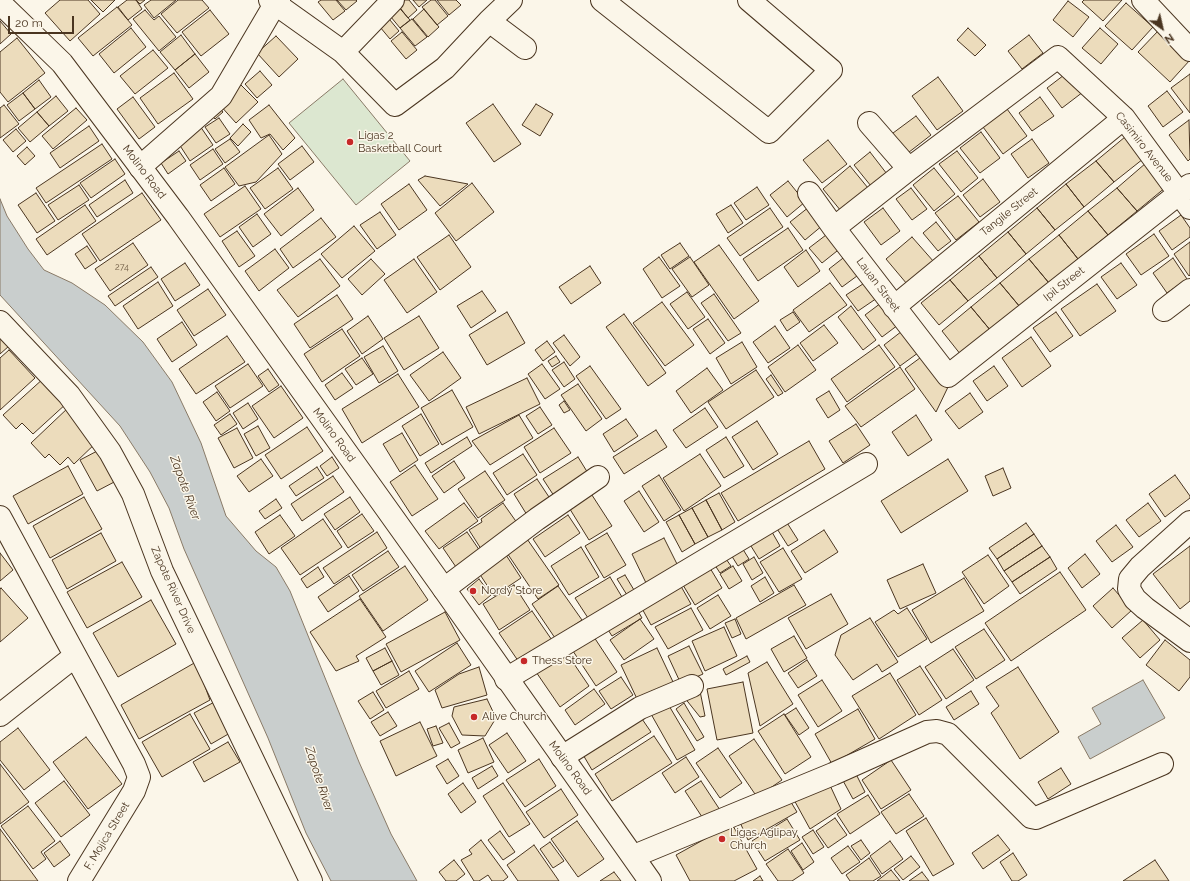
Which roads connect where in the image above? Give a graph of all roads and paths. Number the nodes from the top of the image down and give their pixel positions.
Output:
1 (393, 0) edge
2 (511, 0) edge
3 (602, 0) edge
4 (749, 0) edge
5 (1143, 0) edge
6 (275, 1) edge
7 (0, 3) edge
8 (489, 21) junction
9 (525, 48) dead end
10 (1190, 50) edge
11 (343, 52) junction
12 (1124, 118) junction
13 (869, 123) dead end
14 (140, 167) junction
15 (909, 169) junction
16 (809, 193) dead end
17 (1186, 195) edge
18 (834, 228) junction
19 (1190, 290) edge
20 (894, 307) junction
21 (1164, 310) dead end
22 (0, 322) edge
23 (948, 376) joint
24 (866, 464) dead end
25 (598, 478) dead end
26 (0, 517) edge
27 (1190, 522) edge
28 (444, 589) junction
29 (1190, 641) edge
30 (75, 656) junction
31 (506, 679) junction
32 (692, 686) dead end
33 (0, 715) edge
34 (562, 757) junction
35 (1162, 764) dead end
36 (634, 856) junction
37 (79, 881) edge
38 (311, 881) edge
39 (650, 881) edge

1 - 11 street
2 - 8 street
3 - 4 street
5 - 10 street
6 - 11 street
6 - 14 street
7 - 14 street, Molino Road
8 - 9 street
8 - 11 street
12 - 15 street, Casimiro Avenue
12 - 17 street, Casimiro Avenue
12 - 20 street, Tangile Street
13 - 15 street
14 - 28 street, Molino Road
15 - 18 street
16 - 18 street, Lauan Street
17 - 23 street, Ipil Street
18 - 20 street, Lauan Street
19 - 21 street
20 - 23 street, Lauan Street
22 - 38 street, Zapote River Drive
24 - 31 street
25 - 28 street
26 - 30 street
27 - 29 street
28 - 31 street, Molino Road
30 - 33 street
30 - 37 street, F. Mojica Street
31 - 34 street, Molino Road
32 - 34 street
34 - 36 street, Molino Road
35 - 36 street
36 - 39 street, Molino Road

